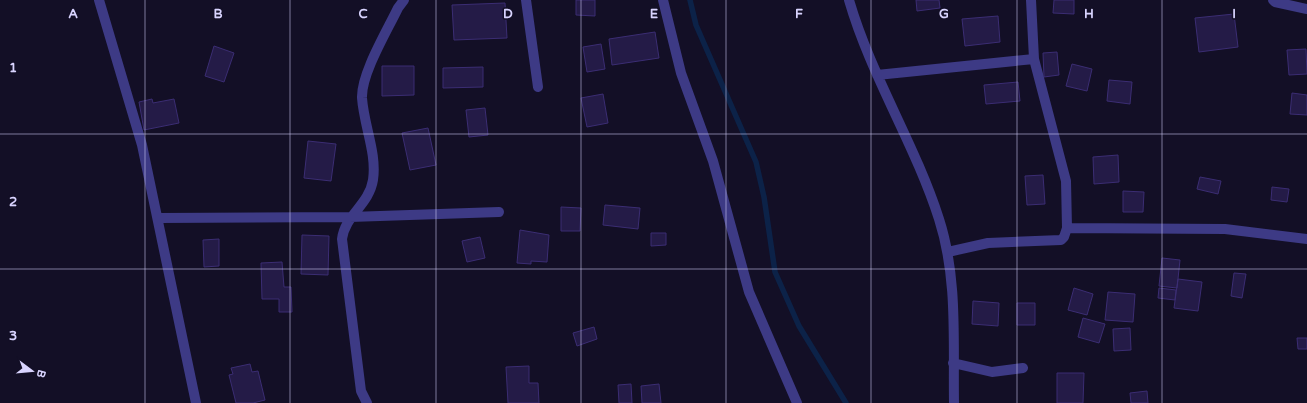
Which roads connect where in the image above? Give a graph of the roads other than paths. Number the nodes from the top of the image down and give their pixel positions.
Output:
1 (99, 0) edge
2 (404, 0) edge
3 (526, 0) edge
4 (663, 0) edge
5 (849, 0) edge
6 (1031, 0) edge
7 (1273, 0) edge
8 (1307, 9) edge
9 (1034, 59) junction
10 (877, 75) junction
11 (538, 87) dead end
12 (498, 212) dead end
13 (159, 218) junction
14 (350, 218) junction
15 (1067, 228) junction
16 (1307, 239) edge
17 (948, 252) junction
18 (953, 363) junction
19 (1022, 368) dead end
20 (196, 403) edge
21 (367, 403) edge
22 (797, 403) edge
23 (954, 403) edge

1 - 13 street
2 - 14 street
3 - 11 street
4 - 22 street
5 - 10 street
6 - 9 street
7 - 8 street
9 - 10 street
9 - 15 street
10 - 17 street
12 - 14 street
13 - 14 street
13 - 20 street
14 - 21 street
15 - 16 street
15 - 17 street
17 - 18 street
18 - 19 street
18 - 23 street

